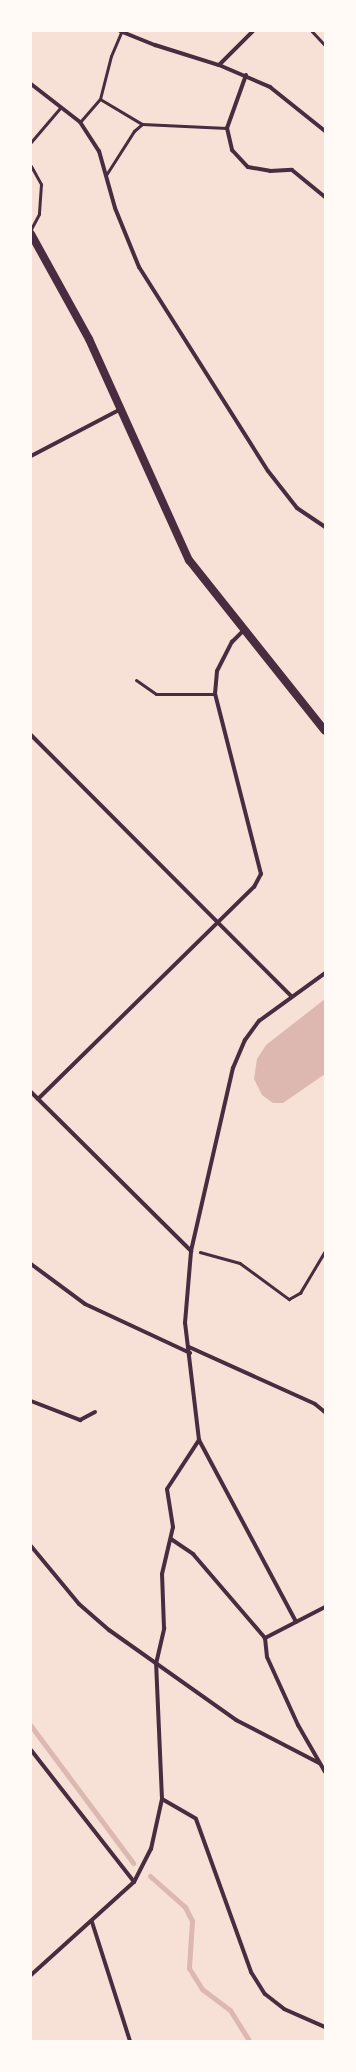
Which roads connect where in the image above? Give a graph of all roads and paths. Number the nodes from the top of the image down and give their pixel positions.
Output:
1 (121, 31) edge
2 (253, 31) edge
3 (312, 31) edge
4 (325, 45) edge
5 (219, 65) junction
6 (246, 75) junction
7 (31, 84) edge
8 (100, 99) junction
9 (60, 108) junction
10 (80, 122) junction
11 (142, 124) junction
12 (227, 128) junction
13 (325, 131) edge
14 (31, 142) edge
15 (31, 166) edge
16 (106, 175) junction
17 (325, 197) edge
18 (31, 229) edge
19 (31, 234) edge
20 (122, 408) junction
21 (31, 456) edge
22 (325, 527) edge
23 (243, 631) junction
24 (136, 680) dead end
25 (215, 694) junction
26 (325, 731) edge
27 (31, 735) edge
28 (217, 924) junction
29 (325, 973) edge
30 (291, 996) junction
31 (31, 1092) edge
32 (38, 1099) junction
33 (191, 1251) junction
34 (325, 1252) edge
35 (31, 1264) edge
36 (189, 1347) junction
37 (190, 1353) junction
38 (31, 1401) edge
39 (95, 1412) dead end
40 (325, 1412) edge
41 (199, 1440) junction
42 (171, 1539) junction
43 (31, 1546) edge
44 (325, 1607) edge
45 (296, 1622) junction
46 (265, 1638) junction
47 (156, 1664) junction
48 (31, 1750) edge
49 (319, 1763) junction
50 (325, 1772) edge
51 (162, 1799) junction
52 (134, 1882) junction
53 (92, 1922) junction
54 (31, 1975) edge
55 (325, 2027) edge
56 (130, 2041) edge

1 - 5 street
1 - 8 lane
2 - 5 street
3 - 4 path
5 - 6 street
6 - 12 street
6 - 13 street
7 - 9 street
8 - 10 lane
8 - 11 lane
9 - 10 street
9 - 14 lane
10 - 16 street
11 - 12 lane
11 - 16 lane
12 - 17 street
15 - 18 lane
16 - 22 street
19 - 20 main road
20 - 21 street
20 - 23 main road
23 - 25 street
23 - 26 main road
24 - 25 lane
25 - 28 street
27 - 28 street
28 - 30 street
28 - 32 street
29 - 30 street
30 - 33 street
31 - 32 street
32 - 33 street
33 - 34 path
33 - 36 street
35 - 37 street
36 - 37 street
36 - 40 street
37 - 41 street
38 - 39 street
41 - 42 street
41 - 45 street
42 - 46 street
42 - 47 street
43 - 47 street
44 - 45 street
45 - 46 street
46 - 49 street
47 - 49 street
47 - 51 street
48 - 52 street
49 - 50 street
51 - 52 street
51 - 55 street
52 - 53 street
53 - 54 street
53 - 56 street

